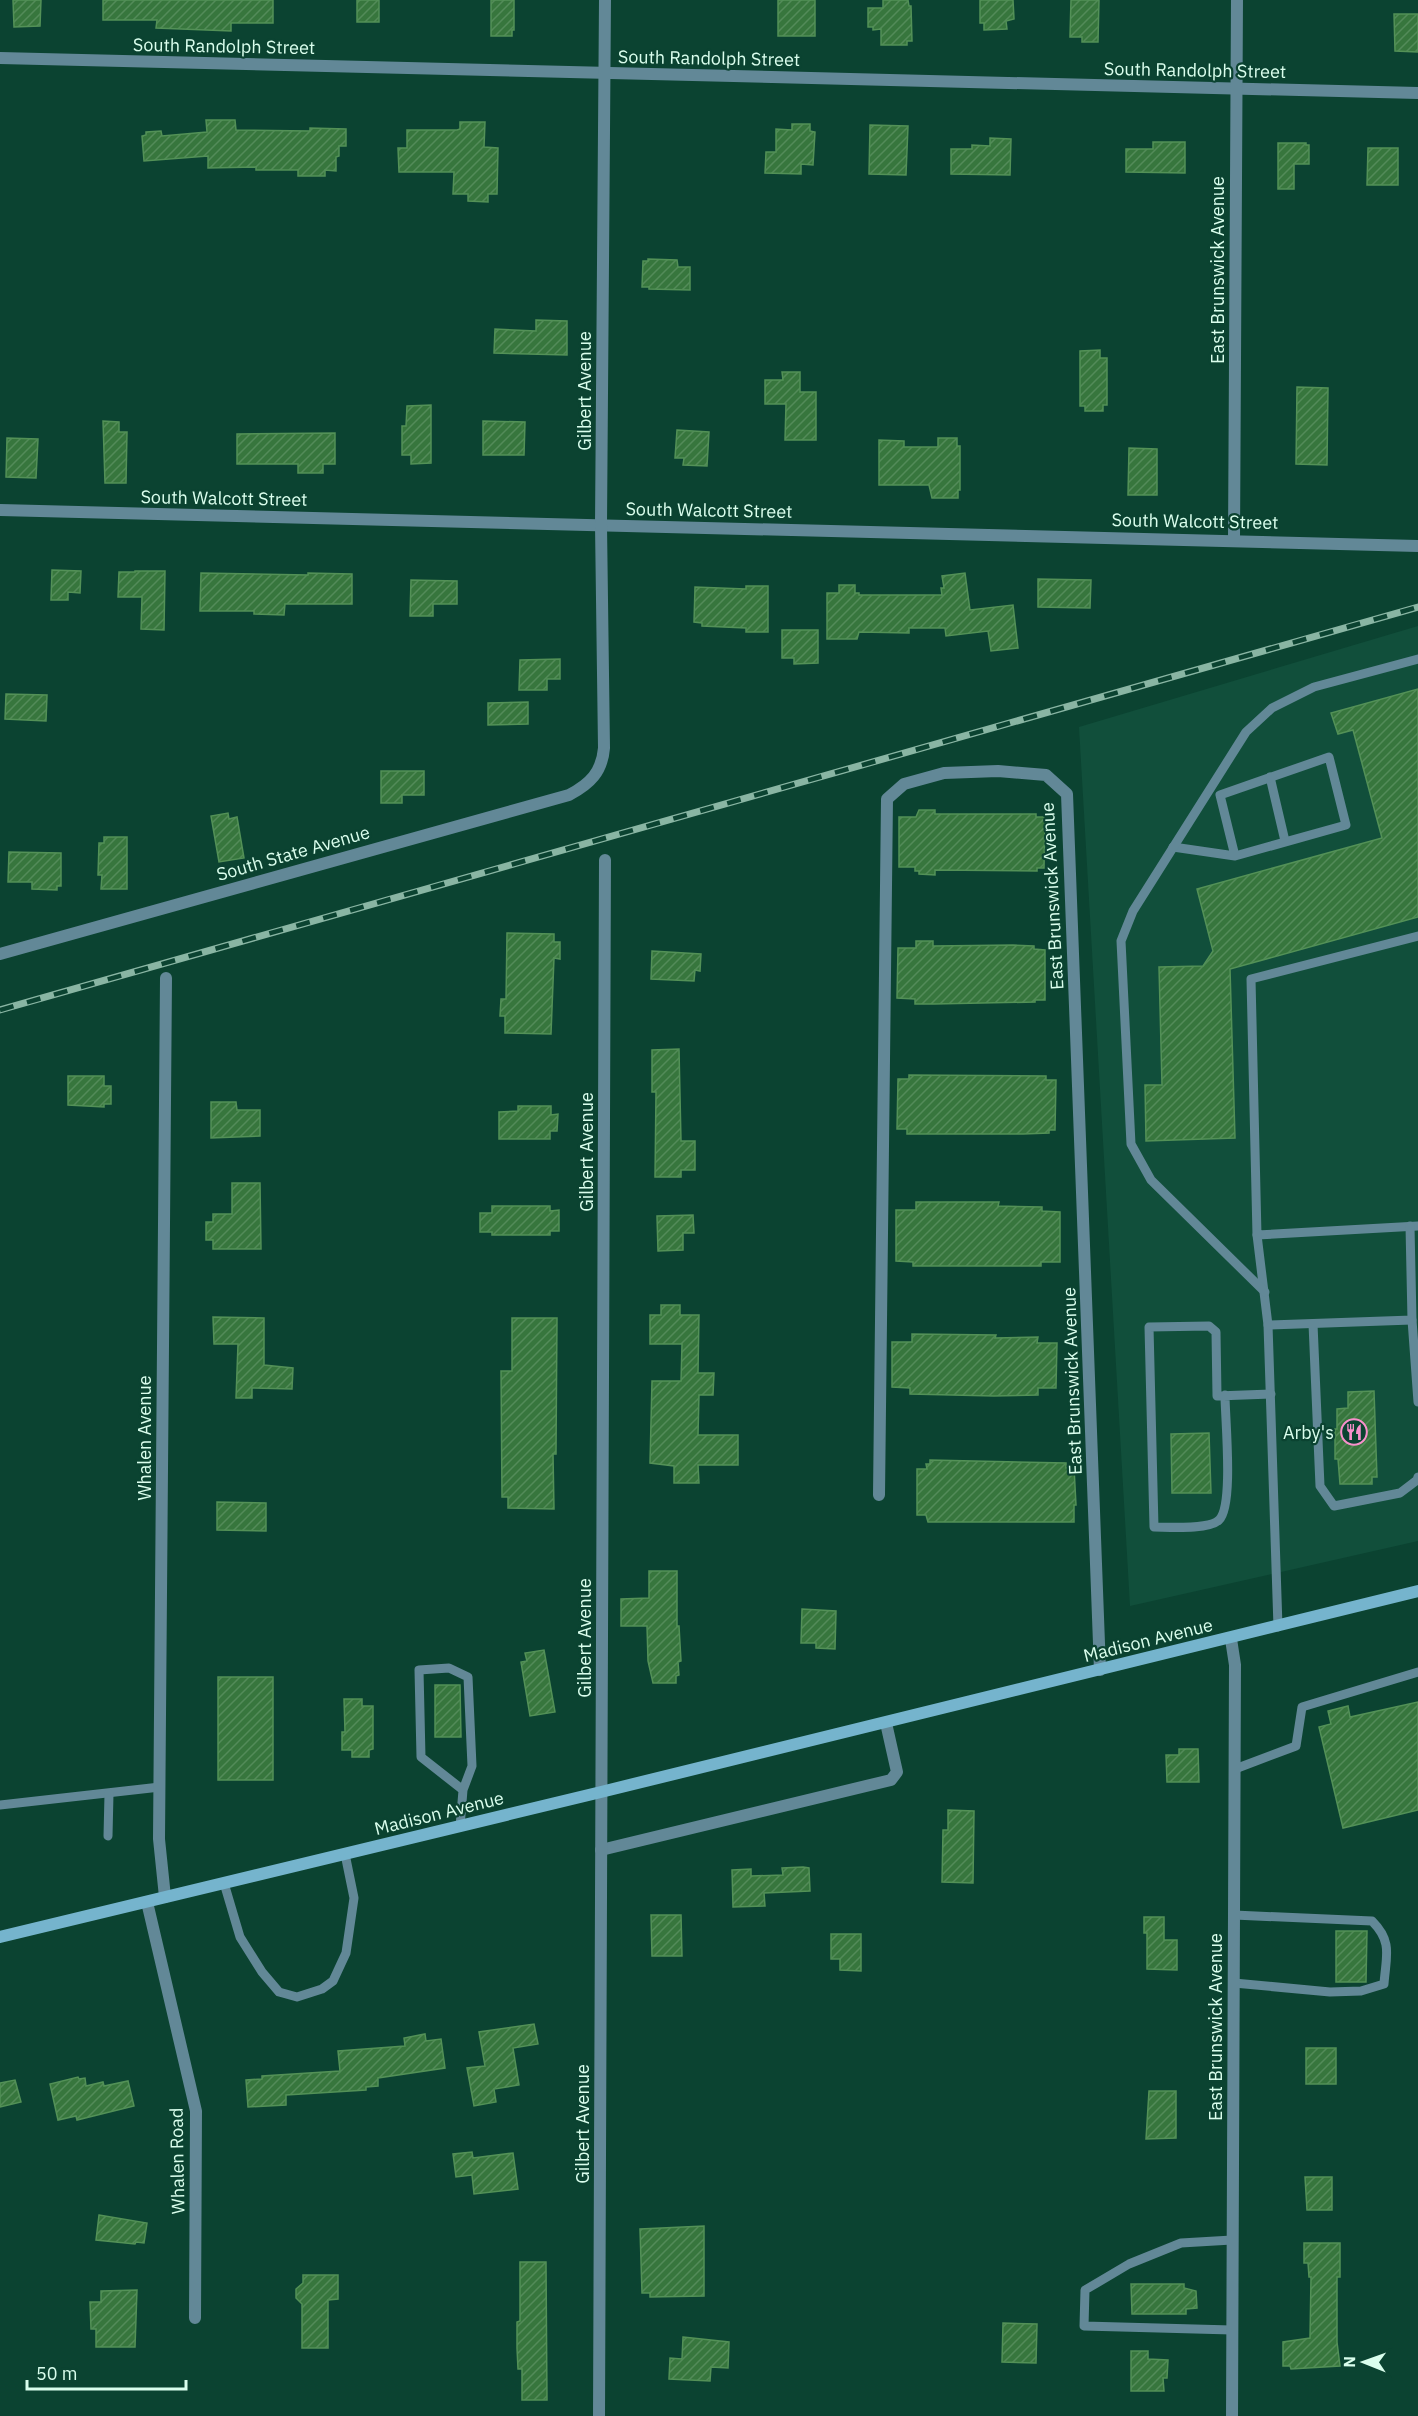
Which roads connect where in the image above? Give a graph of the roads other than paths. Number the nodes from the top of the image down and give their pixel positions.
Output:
1 (605, 0) edge
2 (1237, 0) edge
3 (0, 58) edge
4 (604, 74) junction
5 (1236, 89) junction
6 (1418, 93) edge
7 (0, 510) edge
8 (601, 525) junction
9 (1234, 540) junction
10 (1418, 546) edge
11 (1418, 659) edge
12 (1270, 777) junction
13 (592, 780) joint
14 (1220, 795) junction
15 (1206, 796) junction
16 (1285, 841) junction
17 (1173, 847) junction
18 (1235, 856) junction
19 (605, 860) dead end
20 (1418, 936) edge
21 (0, 954) edge
22 (166, 978) dead end
23 (1414, 1226) edge
24 (1257, 1235) junction
25 (1265, 1292) junction
26 (1412, 1320) junction
27 (1314, 1324) junction
28 (1268, 1325) junction
29 (1270, 1394) junction
30 (1225, 1395) junction
31 (1418, 1402) edge
32 (1418, 1478) edge
33 (879, 1495) dead end
34 (1418, 1591) edge
35 (1278, 1626) junction
36 (1231, 1639) junction
37 (1100, 1670) junction
38 (1418, 1672) edge
39 (886, 1723) junction
40 (1235, 1769) junction
41 (160, 1787) junction
42 (463, 1790) junction
43 (602, 1792) junction
44 (109, 1794) junction
45 (0, 1804) edge
46 (460, 1827) junction
47 (108, 1836) dead end
48 (601, 1850) junction
49 (345, 1854) junction
50 (224, 1883) junction
51 (165, 1897) junction
52 (147, 1902) junction
53 (1234, 1915) junction
54 (0, 1937) edge
55 (1234, 1983) junction
56 (1232, 2240) junction
57 (195, 2318) dead end
58 (1232, 2330) junction
59 (599, 2416) edge
60 (1232, 2416) edge

1 - 4 street, Gilbert Avenue
2 - 5 street, East Brunswick Avenue
3 - 4 street, South Randolph Street
4 - 5 street, South Randolph Street
4 - 8 street, Gilbert Avenue
5 - 6 street, South Randolph Street
5 - 9 street, East Brunswick Avenue
7 - 8 street, South Walcott Street
8 - 9 street, South Walcott Street
8 - 13 street, Gilbert Avenue
9 - 10 street, South Walcott Street
11 - 15 lane
12 - 14 lane
12 - 16 lane
12 - 16 lane
13 - 21 street, South State Avenue
14 - 15 lane
14 - 18 lane
15 - 17 lane
16 - 18 lane
17 - 18 lane
17 - 25 lane
19 - 43 street, Gilbert Avenue
20 - 24 lane
22 - 41 street, Whalen Avenue
23 - 24 lane
23 - 26 lane
24 - 25 lane
25 - 28 lane
26 - 27 lane
26 - 31 lane
27 - 28 lane
27 - 32 lane
28 - 29 lane
29 - 30 lane
29 - 35 lane
30 - 30 lane
33 - 37 street, East Brunswick Avenue
34 - 35 main road, Madison Avenue
35 - 36 main road, Madison Avenue
36 - 37 main road, Madison Avenue
36 - 40 street, East Brunswick Avenue
37 - 39 main road, Madison Avenue
38 - 40 lane
39 - 43 main road, Madison Avenue
39 - 48 street
40 - 53 street, East Brunswick Avenue
41 - 44 lane
41 - 51 street, Whalen Avenue
42 - 42 lane
42 - 46 lane
43 - 46 main road, Madison Avenue
43 - 48 street, Gilbert Avenue
44 - 45 lane
44 - 47 lane
46 - 49 main road, Madison Avenue
48 - 59 street, Gilbert Avenue
49 - 50 main road, Madison Avenue
49 - 50 lane
50 - 51 main road, Madison Avenue
51 - 52 main road, Madison Avenue
52 - 54 main road, Madison Avenue
52 - 57 street, Whalen Road
53 - 55 street, East Brunswick Avenue
53 - 55 lane
55 - 56 street, East Brunswick Avenue
56 - 58 street, East Brunswick Avenue
56 - 58 lane
58 - 60 street, East Brunswick Avenue

